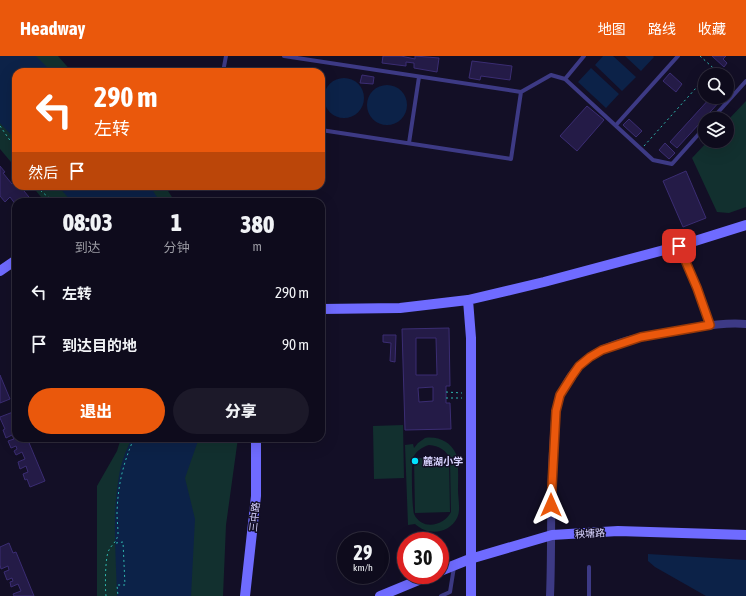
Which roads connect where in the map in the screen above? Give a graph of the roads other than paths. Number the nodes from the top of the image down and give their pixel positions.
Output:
1 (226, 56) edge
2 (284, 56) edge
3 (584, 56) edge
4 (678, 56) edge
5 (224, 68) edge
6 (419, 77) junction
7 (565, 79) junction
8 (746, 81) edge
9 (521, 92) junction
10 (718, 112) edge
11 (616, 125) junction
12 (325, 131) edge
13 (698, 135) edge
14 (409, 143) junction
15 (746, 225) edge
16 (679, 246) junction
17 (12, 263) edge
18 (0, 271) edge
19 (468, 300) junction
20 (325, 310) edge
21 (746, 324) edge
22 (710, 325) junction
23 (256, 442) edge
24 (552, 535) junction
25 (746, 535) edge
26 (470, 559) junction
27 (454, 566) junction
28 (589, 567) dead end
29 (449, 568) edge
30 (409, 584) edge
31 (246, 596) edge
32 (380, 596) edge
33 (441, 596) edge
34 (471, 596) edge
35 (550, 596) edge
36 (589, 596) edge

1 - 5 lane
2 - 6 lane
3 - 7 lane
4 - 11 lane
6 - 9 lane
6 - 14 lane
7 - 9 lane
7 - 11 lane
8 - 10 lane
9 - 14 lane
11 - 13 lane
12 - 14 lane
15 - 16 main road
16 - 19 main road
16 - 22 street
17 - 18 main road
19 - 20 main road
19 - 26 main road
21 - 22 street
22 - 24 street
23 - 31 main road, 三中路
24 - 25 main road, 秧塘路
24 - 26 main road, 秧塘路
24 - 35 street
26 - 27 main road, 秧塘路
26 - 34 main road
27 - 29 main road, 秧塘路
27 - 33 lane
28 - 36 lane
30 - 32 main road

